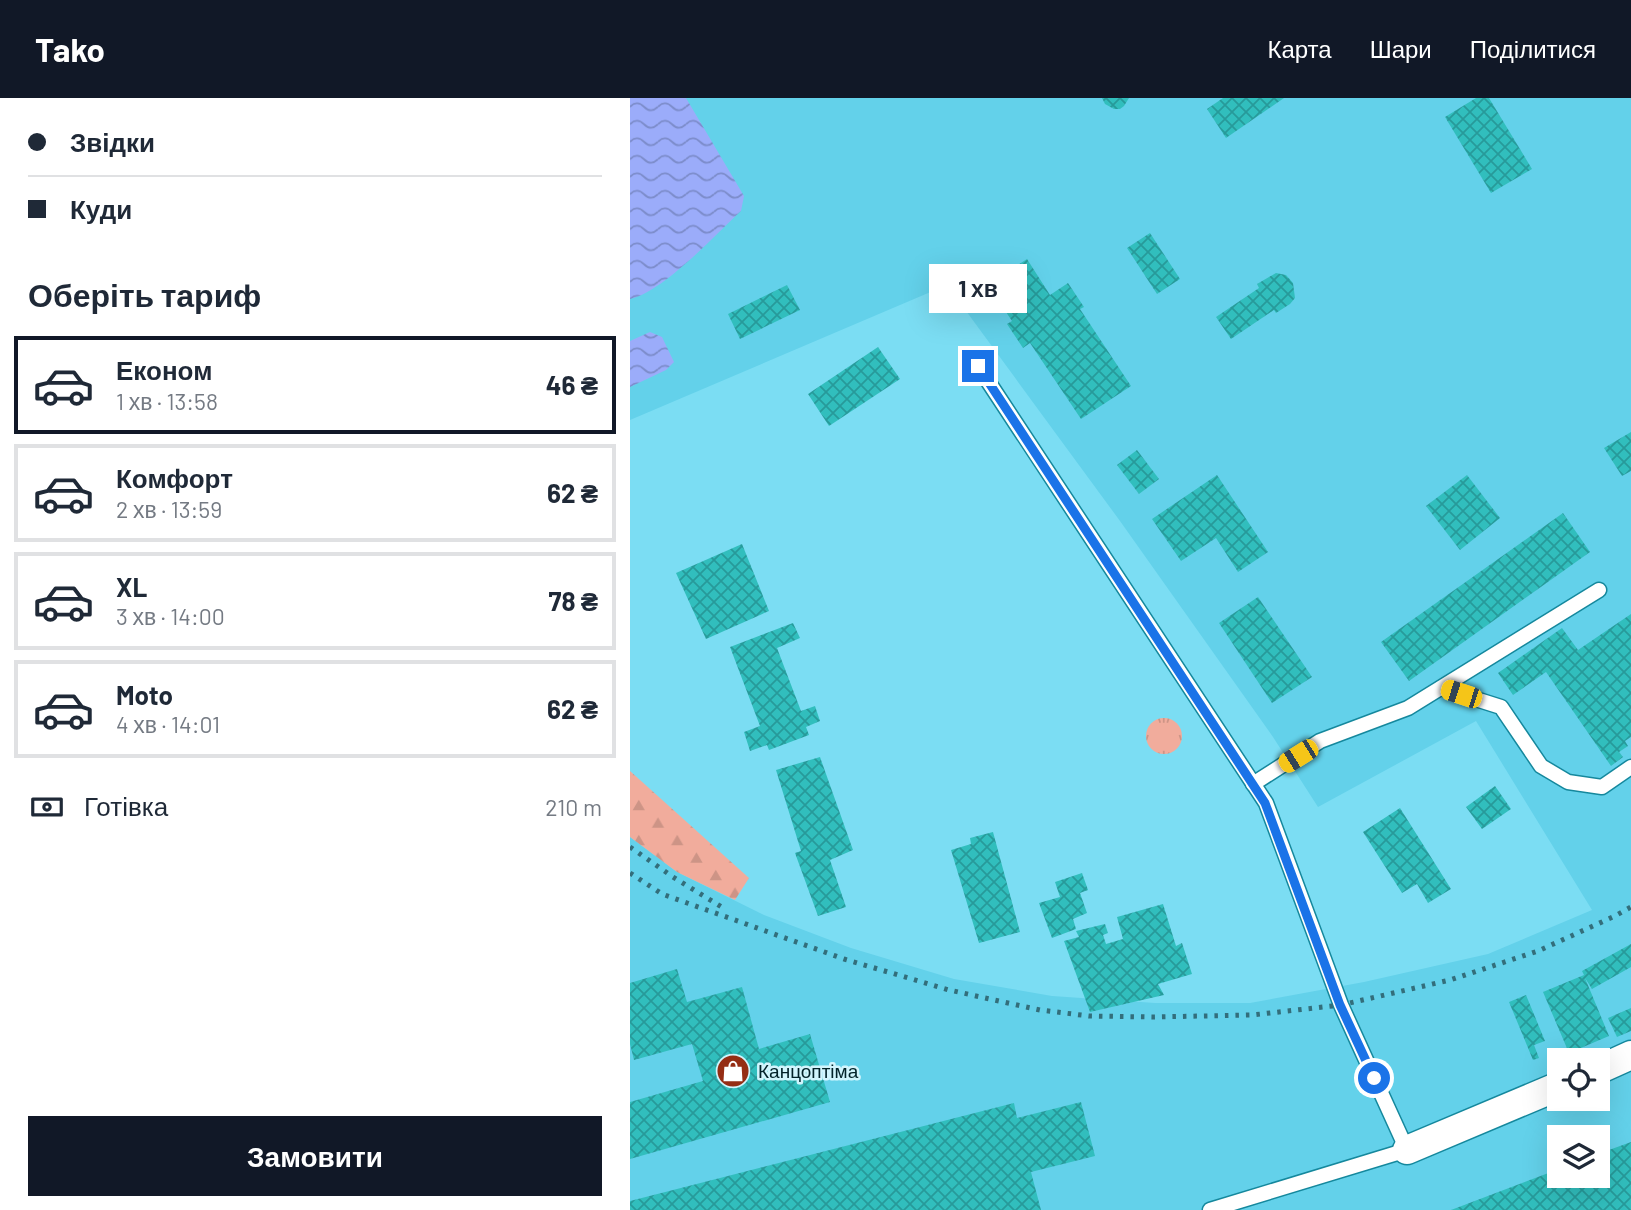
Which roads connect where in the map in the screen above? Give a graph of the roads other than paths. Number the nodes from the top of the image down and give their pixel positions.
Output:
1 (978, 366) dead end
2 (1599, 590) dead end
3 (1441, 688) junction
4 (1631, 767) edge
5 (1253, 784) junction
6 (1631, 1055) edge
7 (1610, 1065) edge
8 (1547, 1091) edge
9 (1407, 1150) junction
10 (1210, 1210) edge

1 - 5 lane
2 - 3 lane
3 - 4 lane
3 - 5 lane
5 - 9 lane
6 - 7 street
8 - 9 street
9 - 10 lane

